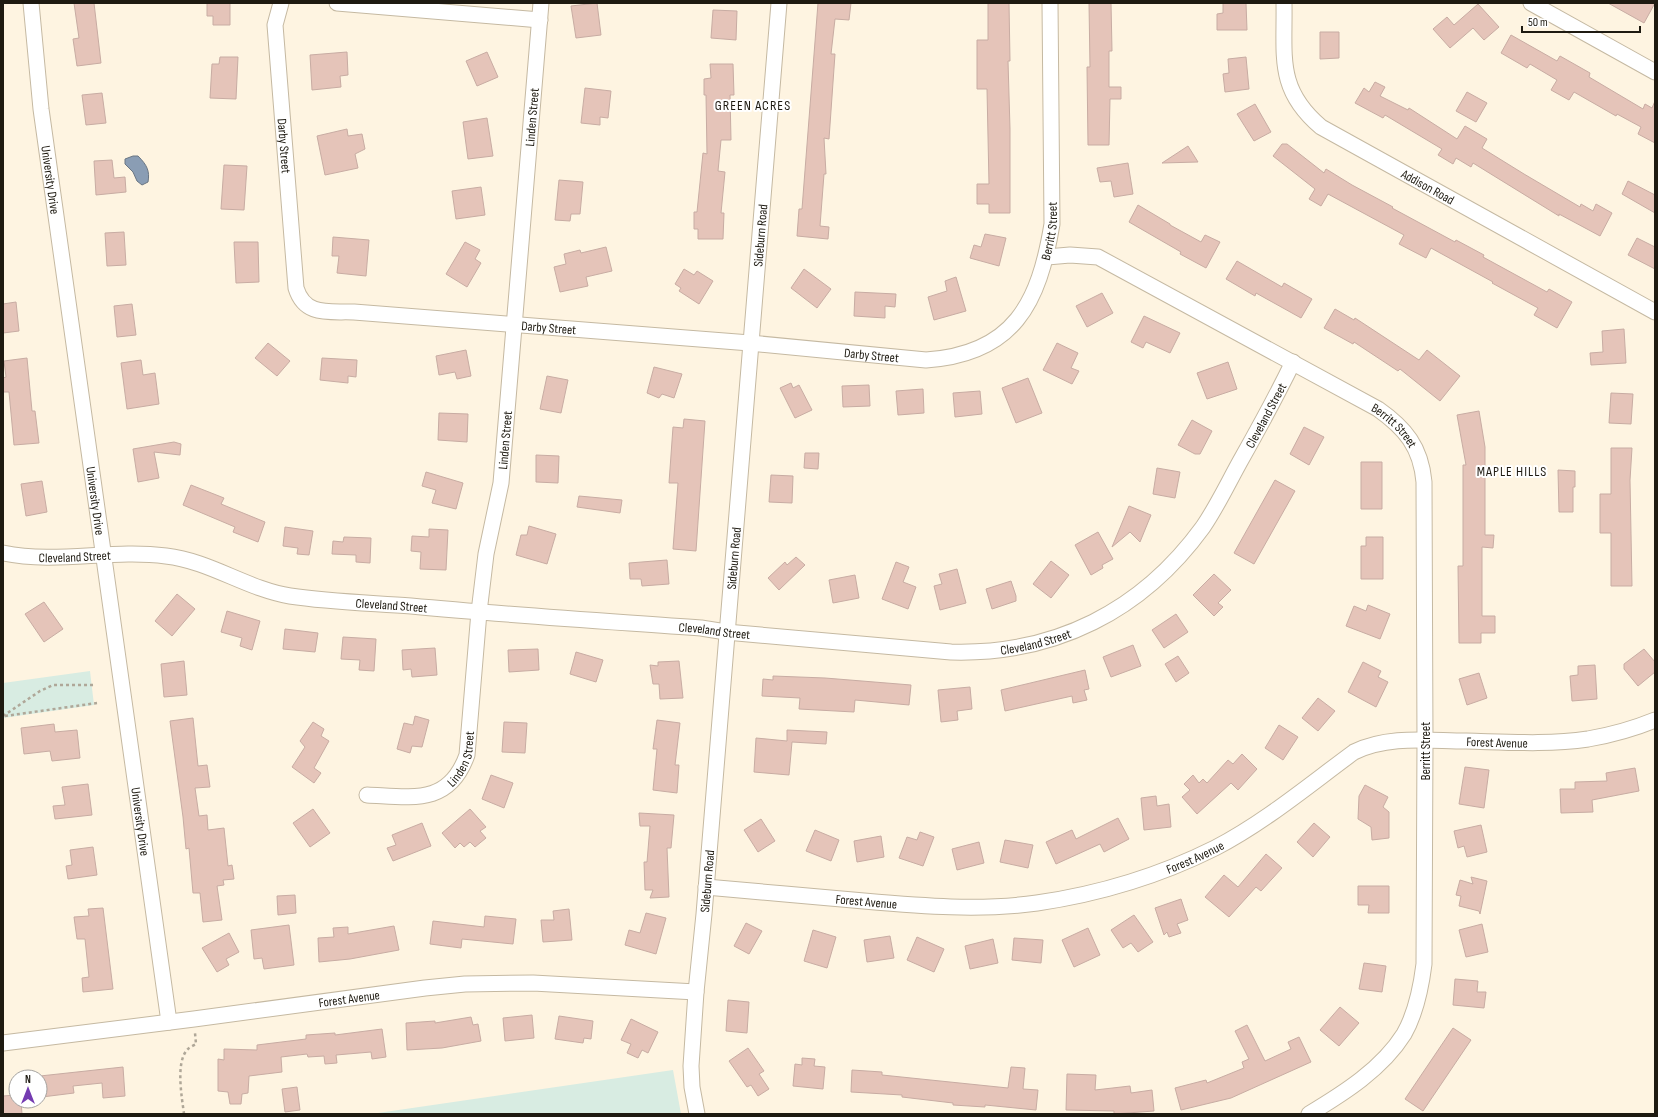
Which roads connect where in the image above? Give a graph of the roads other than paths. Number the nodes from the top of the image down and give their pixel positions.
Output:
1 (31, 3) edge
2 (281, 3) edge
3 (337, 3) edge
4 (541, 3) edge
5 (779, 3) edge
6 (1050, 3) edge
7 (1284, 3) edge
8 (1531, 3) edge
9 (540, 20) junction
10 (1655, 72) edge
11 (1046, 257) junction
12 (1655, 312) edge
13 (514, 326) junction
14 (750, 343) junction
15 (1293, 362) junction
16 (3, 553) edge
17 (103, 555) junction
18 (479, 612) junction
19 (726, 632) junction
20 (1655, 720) edge
21 (1425, 741) junction
22 (367, 795) dead end
23 (706, 887) junction
24 (696, 992) junction
25 (169, 1022) junction
26 (3, 1043) edge
27 (698, 1114) edge
28 (1310, 1114) edge

1 - 17 street, University Drive
2 - 13 street, Darby Street
3 - 9 street
4 - 9 street, Linden Street
5 - 14 street, Sideburn Road
6 - 11 street, Berritt Street
7 - 12 street, Addison Road
8 - 10 street
9 - 13 street, Linden Street
11 - 14 street, Darby Street
11 - 15 street, Berritt Street
13 - 14 street, Darby Street
13 - 18 street, Linden Street
14 - 19 street, Sideburn Road
15 - 19 street, Cleveland Street
15 - 21 street, Berritt Street
16 - 17 street, Cleveland Street
17 - 18 street, Cleveland Street
17 - 25 street, University Drive
18 - 19 street, Cleveland Street
18 - 22 street, Linden Street
19 - 23 street, Sideburn Road
20 - 21 street, Forest Avenue
21 - 23 street, Forest Avenue
21 - 28 street, Berritt Street
23 - 24 street, Sideburn Road
24 - 25 street, Forest Avenue
24 - 27 street, Sideburn Road
25 - 26 street, Forest Avenue

